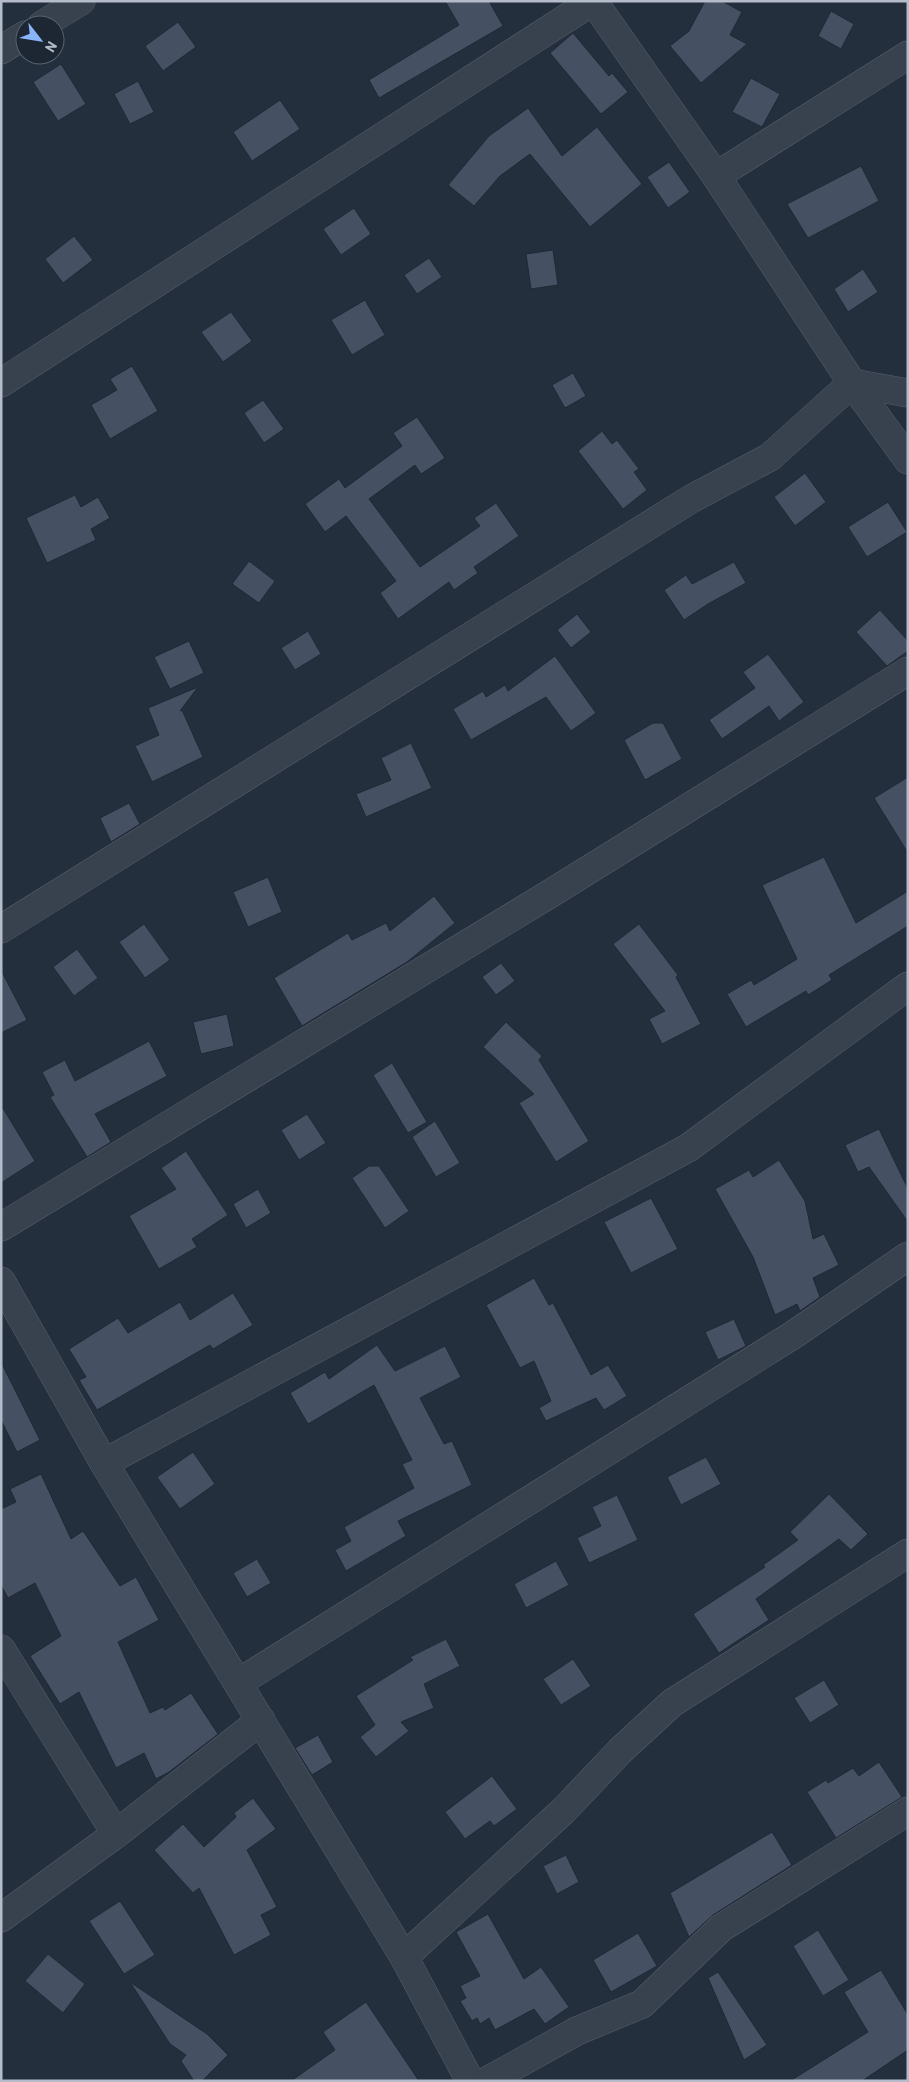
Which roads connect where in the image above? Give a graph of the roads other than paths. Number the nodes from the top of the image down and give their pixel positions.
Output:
1 (81, 1) edge
2 (58, 15) edge
3 (15, 41) edge
4 (1, 50) edge
5 (908, 55) edge
6 (716, 176) junction
7 (1, 383) edge
8 (852, 383) junction
9 (908, 392) edge
10 (908, 460) edge
11 (908, 671) edge
12 (1, 929) edge
13 (908, 986) edge
14 (1, 1227) edge
15 (908, 1256) edge
16 (1, 1282) edge
17 (104, 1463) junction
18 (908, 1553) edge
19 (1, 1650) edge
20 (238, 1683) junction
21 (261, 1720) junction
22 (908, 1811) edge
23 (116, 1834) junction
24 (1, 1918) edge
25 (404, 1957) junction
26 (470, 2081) edge
27 (487, 2081) edge

1 - 2 street
3 - 4 street
5 - 6 street
6 - 7 street
6 - 8 street
8 - 9 street
8 - 10 street
8 - 12 street
11 - 14 street
13 - 17 street
15 - 20 street
16 - 17 street
17 - 20 street
18 - 25 street
19 - 23 street
20 - 21 street
21 - 23 street
21 - 25 street
22 - 27 street
23 - 24 street
25 - 26 street

